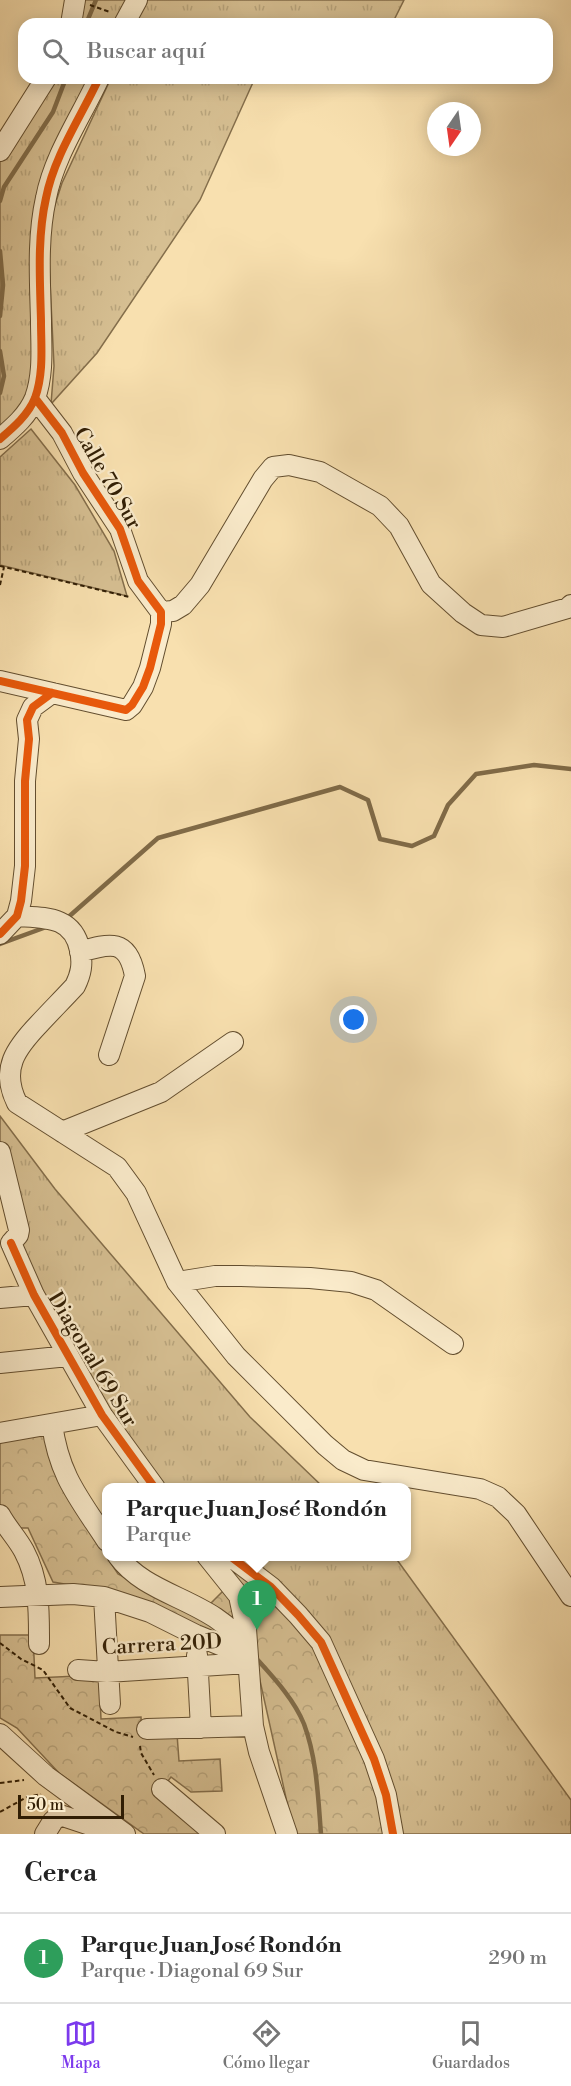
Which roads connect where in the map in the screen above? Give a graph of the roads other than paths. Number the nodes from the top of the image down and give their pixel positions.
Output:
1 (137, 0) edge
2 (80, 1) edge
3 (73, 18) edge
4 (127, 18) edge
5 (42, 84) edge
6 (96, 84) edge
7 (0, 151) edge
8 (34, 398) junction
9 (0, 439) edge
10 (571, 605) edge
11 (161, 612) junction
12 (0, 681) edge
13 (52, 693) junction
14 (17, 916) junction
15 (0, 934) edge
16 (80, 952) junction
17 (233, 1042) dead end
18 (109, 1055) dead end
19 (62, 1132) junction
20 (0, 1152) edge
21 (5, 1243) edge
22 (177, 1282) junction
23 (34, 1295) junction
24 (0, 1298) edge
25 (453, 1344) dead end
26 (68, 1356) junction
27 (0, 1363) edge
28 (102, 1415) junction
29 (51, 1424) junction
30 (0, 1433) edge
31 (151, 1483) edge
32 (0, 1515) edge
33 (102, 1533) edge
34 (8, 1536) edge
35 (122, 1561) edge
36 (210, 1561) edge
37 (235, 1561) edge
38 (38, 1594) junction
39 (571, 1596) edge
40 (0, 1597) edge
41 (104, 1597) junction
42 (196, 1635) junction
43 (39, 1644) dead end
44 (247, 1656) junction
45 (198, 1666) junction
46 (78, 1670) dead end
47 (107, 1672) junction
48 (110, 1704) dead end
49 (253, 1726) junction
50 (201, 1728) junction
51 (147, 1729) dead end
52 (0, 1734) edge
53 (162, 1789) road end
54 (119, 1829) edge
55 (45, 1834) edge
56 (215, 1834) edge
57 (286, 1834) edge
58 (393, 1834) edge

1 - 4 street
2 - 3 street
5 - 7 street
6 - 8 street
8 - 9 street
8 - 11 street, Calle 70 Sur
10 - 11 street
11 - 13 street
12 - 13 street
13 - 14 street
14 - 15 street
14 - 16 street
16 - 18 street
16 - 19 street
17 - 19 street
19 - 22 street
20 - 21 street
21 - 23 street, Diagonal 69 Sur
22 - 25 street
22 - 39 street
23 - 24 street
23 - 26 street, Diagonal 69 Sur
26 - 27 street
26 - 28 street, Diagonal 69 Sur
28 - 29 street
28 - 31 street, Diagonal 69 Sur
29 - 30 street
29 - 33 street
32 - 34 street
34 - 38 street
35 - 44 street
36 - 44 street
37 - 58 street
38 - 40 street
38 - 41 street
38 - 43 street
41 - 42 street
41 - 47 street
42 - 44 street
42 - 45 street
44 - 45 street, Carrera 20D
44 - 49 street
45 - 47 street, Carrera 20D
45 - 50 street
46 - 47 street, Carrera 20D
47 - 48 street
49 - 50 street
49 - 57 street
50 - 51 street
52 - 54 street
53 - 56 street
54 - 55 street

